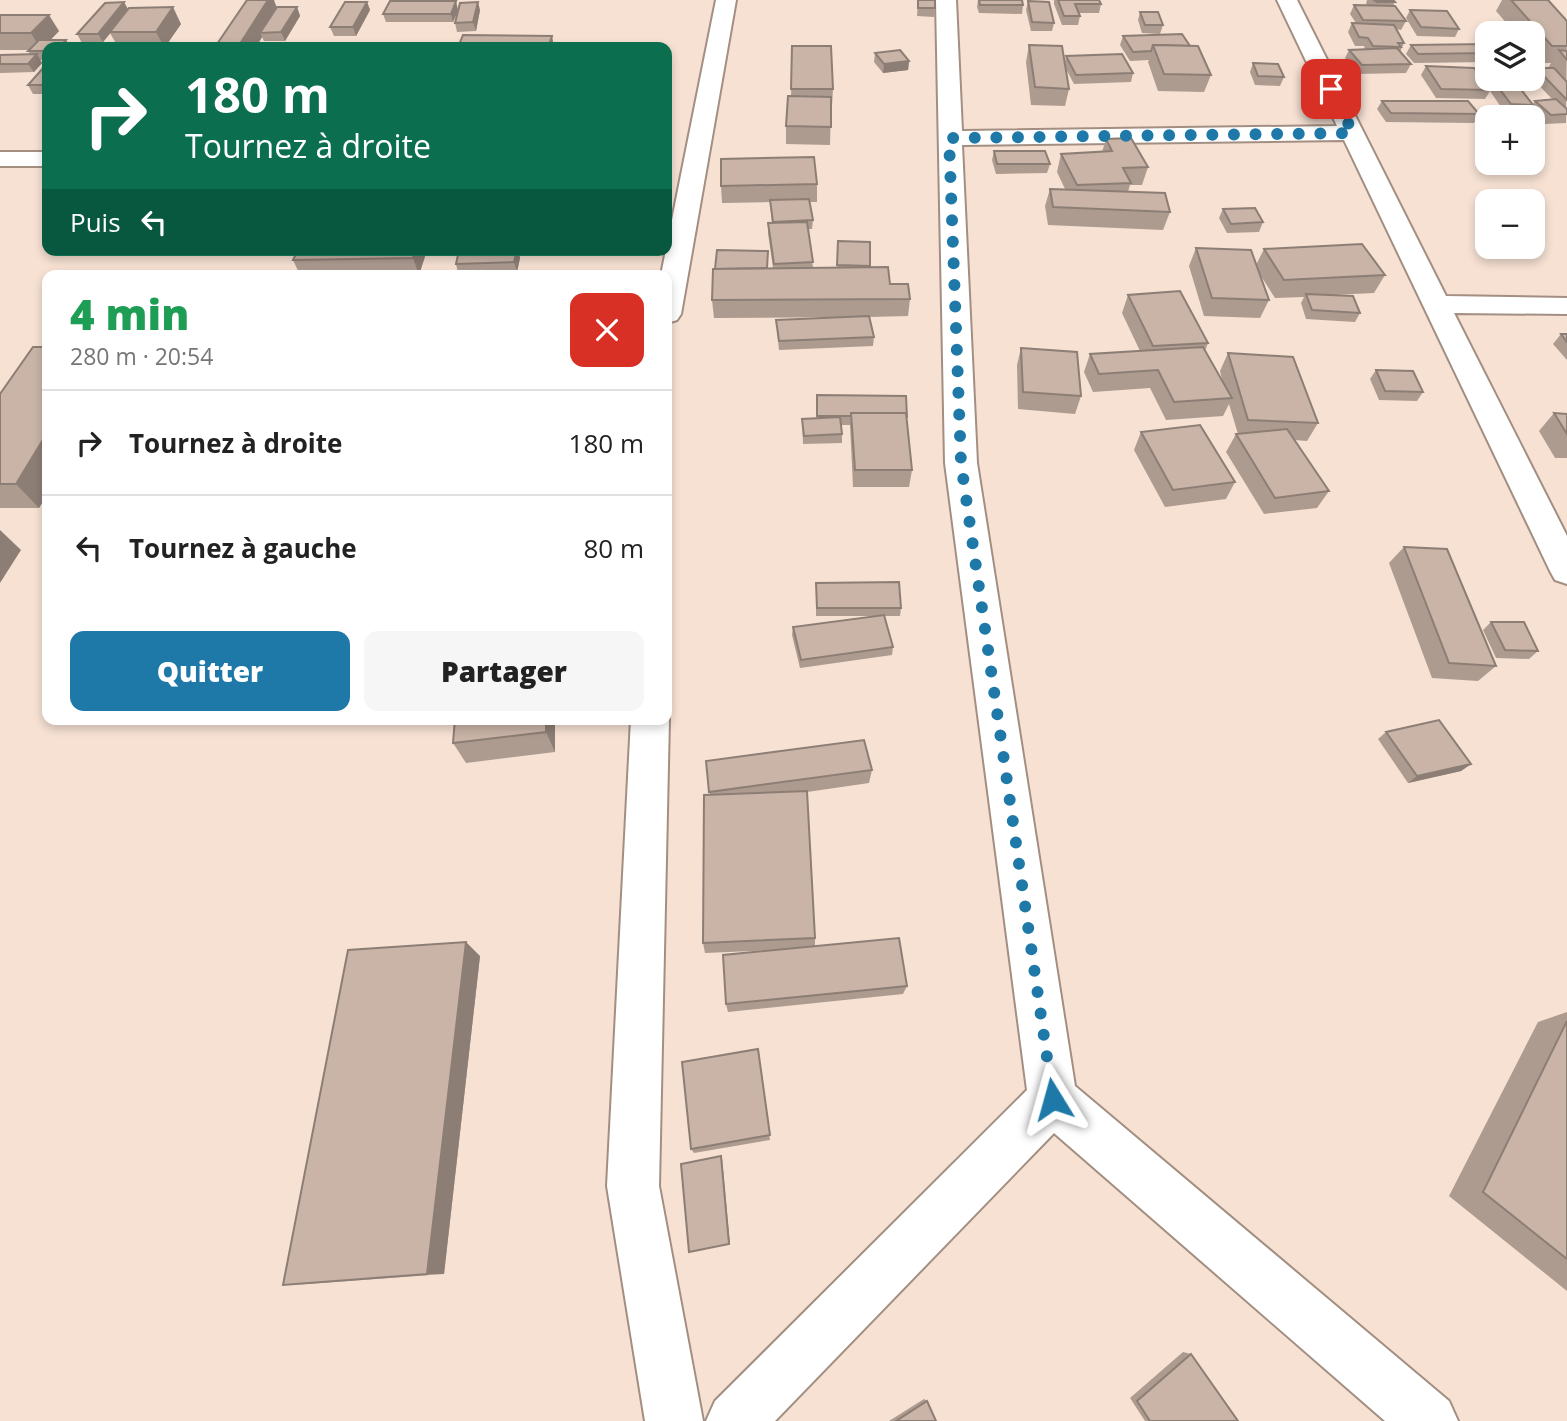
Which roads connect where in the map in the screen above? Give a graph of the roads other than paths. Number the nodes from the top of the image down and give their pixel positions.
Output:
1 (726, 0) edge
2 (946, 0) edge
3 (1287, 0) edge
4 (1353, 133) junction
5 (949, 138) junction
6 (0, 159) edge
7 (42, 159) edge
8 (672, 275) edge
9 (1436, 304) junction
10 (1567, 306) edge
11 (1567, 571) edge
12 (650, 725) edge
13 (1053, 1099) junction
14 (674, 1421) edge
15 (735, 1421) edge
16 (1429, 1421) edge

1 - 8 street
2 - 5 street
3 - 4 street
4 - 5 street
4 - 9 street
5 - 13 street
6 - 7 street
9 - 10 street
9 - 11 street
12 - 14 street
13 - 15 street
13 - 16 street

